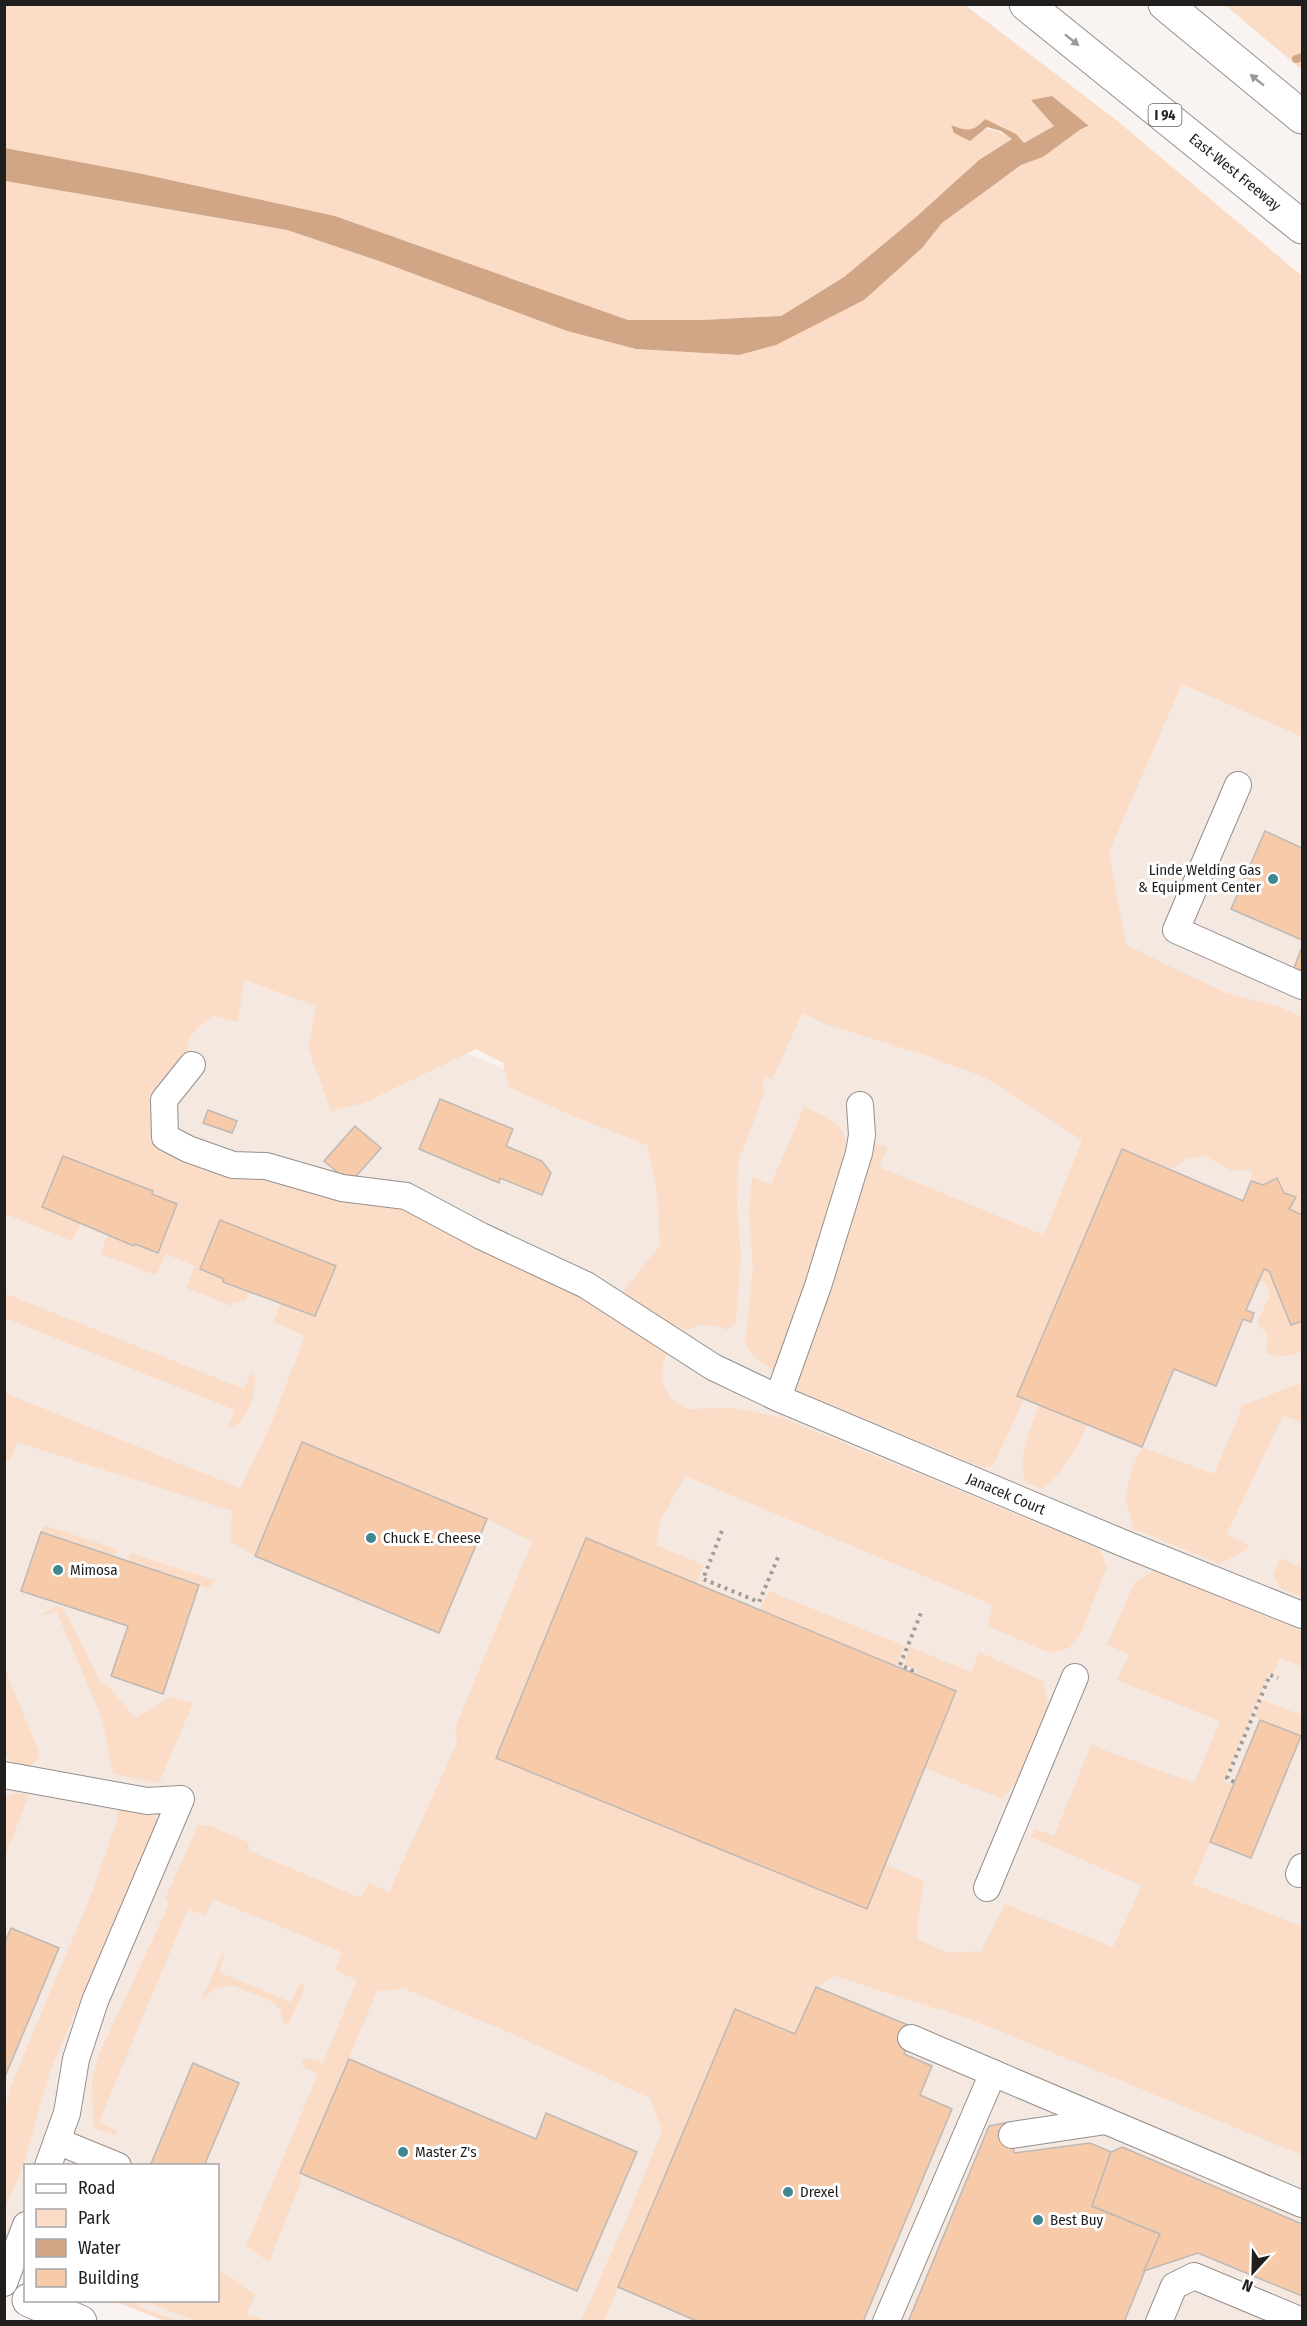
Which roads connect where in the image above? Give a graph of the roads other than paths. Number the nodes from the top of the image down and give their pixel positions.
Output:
1 (1026, 4) edge
2 (1165, 4) edge
3 (1302, 117) edge
4 (1302, 227) edge
5 (1238, 785) dead end
6 (1302, 986) edge
7 (192, 1065) dead end
8 (860, 1105) dead end
9 (778, 1398) junction
10 (1302, 1615) edge
11 (1075, 1677) dead end
12 (4, 1775) edge
13 (987, 1888) dead end
14 (911, 2038) dead end
15 (993, 2073) junction
16 (1107, 2121) junction
17 (1012, 2135) dead end
18 (57, 2141) junction
19 (49, 2164) edge
20 (113, 2164) edge
21 (1302, 2204) edge
22 (24, 2230) edge
23 (4, 2283) edge
24 (4, 2290) edge
25 (24, 2299) edge
26 (32, 2302) edge
27 (1302, 2321) edge
28 (80, 2322) edge
29 (885, 2322) edge
30 (1160, 2322) edge

1 -> 4 main road, East-West Freeway / I 94
3 -> 2 main road
5 - 6 street
7 - 9 street, Janacek Court
8 - 9 street
9 - 10 street, Janacek Court
11 - 13 street
12 - 18 street
14 - 15 street
15 - 16 street
15 - 29 street
16 - 17 street
16 - 21 street
18 - 19 street
18 - 20 street
22 - 23 street
24 - 25 main road
26 - 28 main road
27 - 30 street

